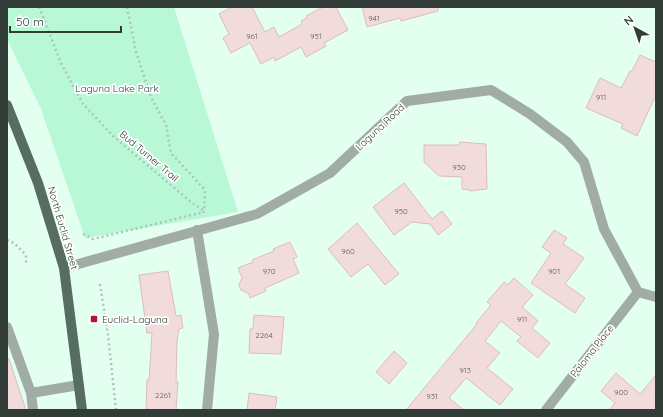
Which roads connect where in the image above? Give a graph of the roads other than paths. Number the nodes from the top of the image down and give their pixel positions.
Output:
1 (7, 105) edge
2 (197, 230) junction
3 (64, 268) junction
4 (638, 292) junction
5 (656, 297) edge
6 (7, 327) edge
7 (9, 343) edge
8 (79, 385) junction
9 (31, 393) junction
10 (33, 410) edge
11 (82, 410) edge
12 (207, 410) edge
13 (546, 410) edge

1 - 3 main road, North Euclid Street
2 - 3 street, Laguna Road
2 - 4 street, Laguna Road
2 - 12 street
3 - 8 main road, North Euclid Street
4 - 5 street
4 - 13 street, Paloma Place
6 - 7 street
7 - 9 street
8 - 9 street
8 - 11 main road, North Euclid Street
9 - 10 street

